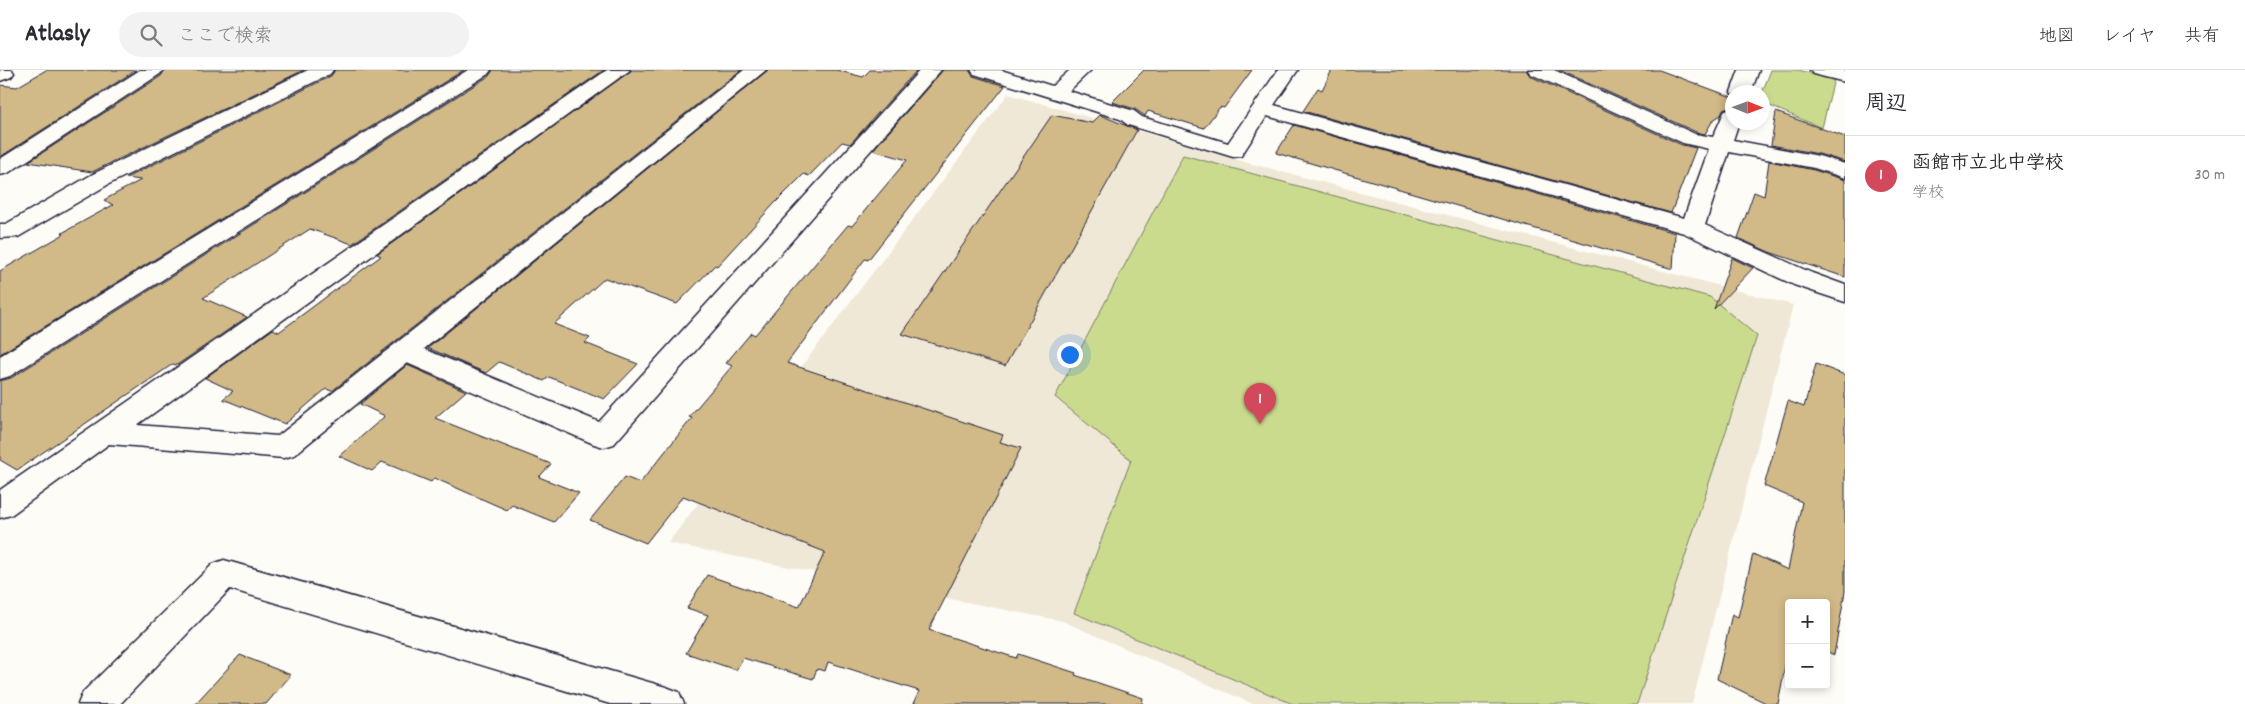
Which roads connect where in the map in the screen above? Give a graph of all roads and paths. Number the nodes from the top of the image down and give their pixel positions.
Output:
1 (153, 70) edge
2 (323, 70) edge
3 (481, 70) edge
4 (620, 70) edge
5 (756, 70) edge
6 (931, 70) edge
7 (981, 70) edge
8 (1081, 70) edge
9 (1288, 70) edge
10 (1538, 70) edge
11 (1749, 70) edge
12 (1820, 70) edge
13 (1845, 76) edge
14 (1744, 85) edge
15 (1054, 94) junction
16 (1262, 108) junction
17 (1726, 130) edge
18 (1721, 145) junction
19 (0, 168) edge
20 (1845, 171) edge
21 (1692, 228) junction
22 (3, 233) edge
23 (1845, 294) edge
24 (404, 351) junction
25 (0, 369) edge
26 (103, 433) junction
27 (0, 506) edge
28 (96, 704) edge
29 (666, 704) edge

1 - 19 street
2 - 22 street
3 - 25 street
4 - 26 street
5 - 24 street
6 - 24 street
7 - 15 street
8 - 15 street
9 - 16 street
10 - 18 street
11 - 14 street
12 - 13 street
15 - 16 street
16 - 21 street
17 - 18 street
18 - 20 street
18 - 21 street
21 - 23 street
24 - 26 street
26 - 27 street
28 - 29 street

